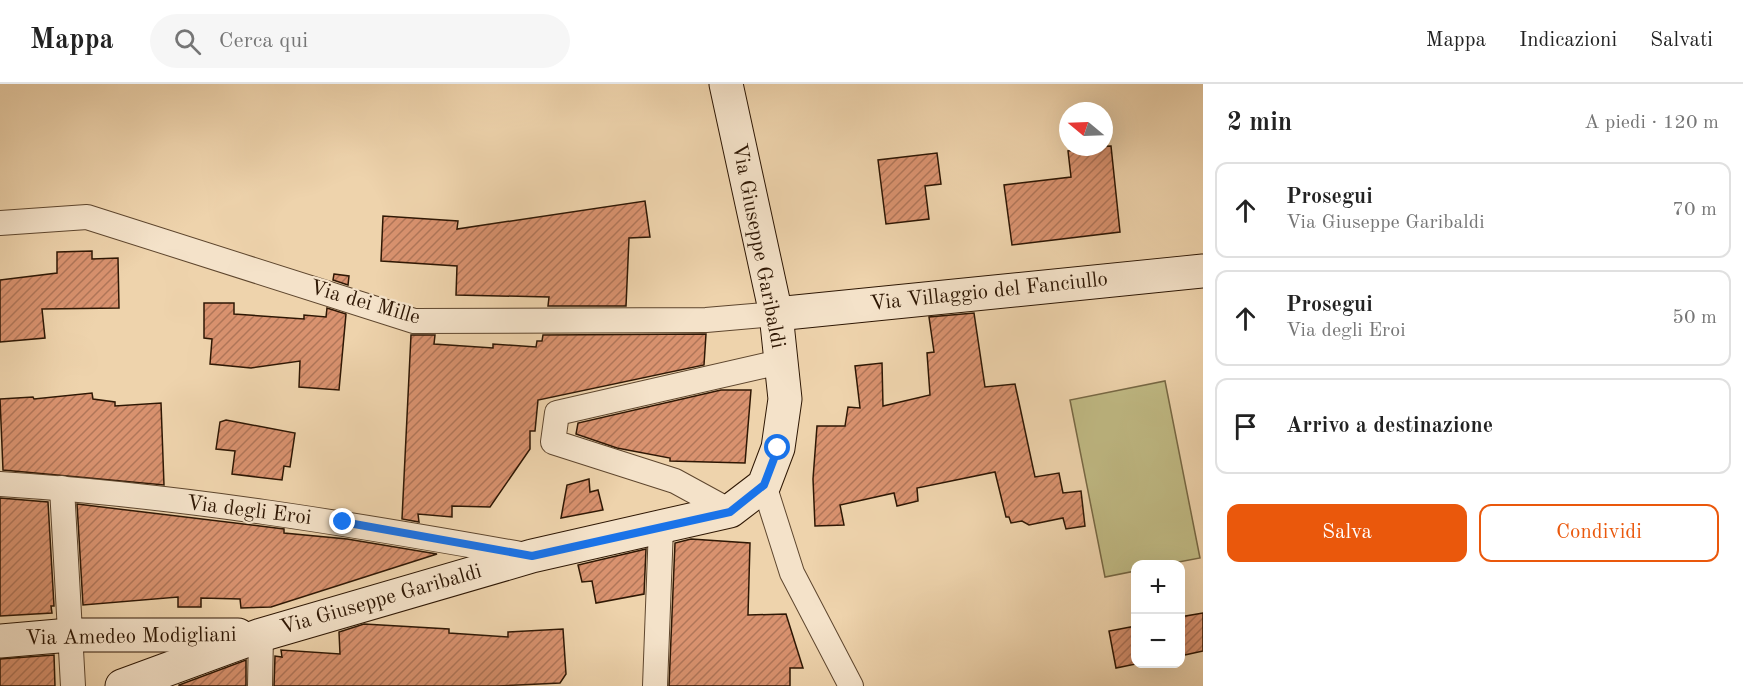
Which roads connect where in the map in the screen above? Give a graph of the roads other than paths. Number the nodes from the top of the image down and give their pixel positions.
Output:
1 (726, 84) edge
2 (0, 223) edge
3 (1203, 271) edge
4 (776, 314) junction
5 (780, 362) junction
6 (0, 484) edge
7 (764, 485) junction
8 (62, 488) junction
9 (730, 512) junction
10 (661, 527) junction
11 (532, 556) junction
12 (70, 635) junction
13 (261, 635) junction
14 (0, 641) edge
15 (73, 686) edge
16 (122, 686) edge
17 (260, 686) edge
18 (655, 686) edge
19 (851, 686) edge

1 - 4 street, Via Giuseppe Garibaldi
2 - 4 street, Via dei Mille
3 - 4 street, Via Villaggio del Fanciullo
4 - 5 street, Via Giuseppe Garibaldi
5 - 7 street, Via Giuseppe Garibaldi
5 - 9 street
6 - 8 street, Via degli Eroi
7 - 9 street, Via Giuseppe Garibaldi
7 - 19 street
8 - 11 street, Via degli Eroi
8 - 12 street
9 - 10 street, Via Giuseppe Garibaldi
10 - 11 street, Via Giuseppe Garibaldi
10 - 18 street
11 - 13 street, Via Giuseppe Garibaldi
12 - 13 street, Via Amedeo Modigliani
12 - 14 street, Via Amedeo Modigliani
12 - 15 street
13 - 16 street, Via Giuseppe Garibaldi
13 - 17 street

